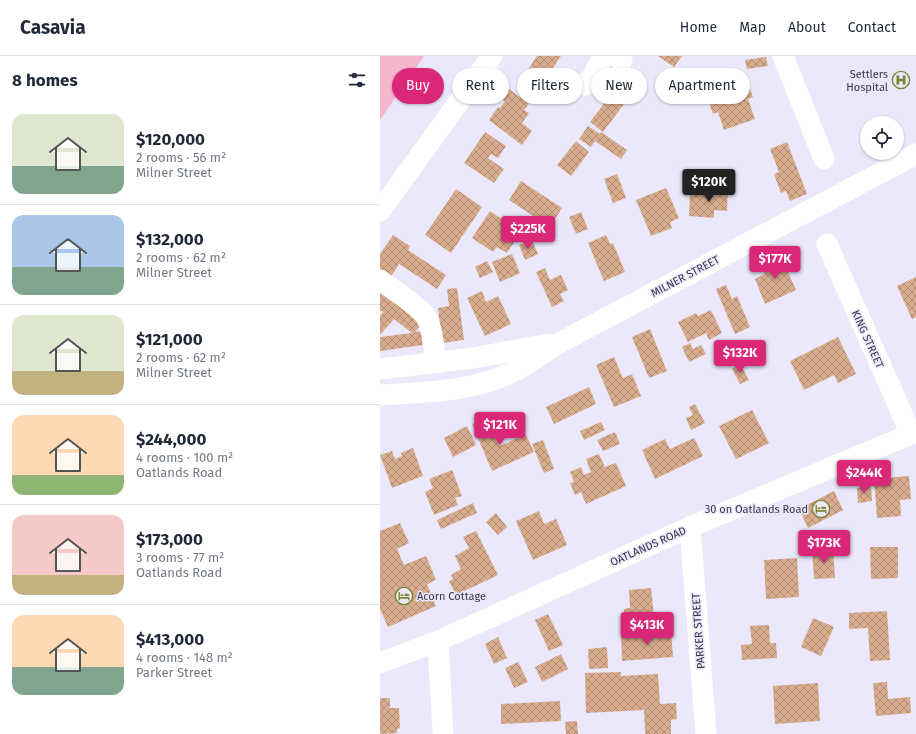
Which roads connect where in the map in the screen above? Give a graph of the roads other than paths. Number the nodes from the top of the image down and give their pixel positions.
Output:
1 (492, 56) edge
2 (602, 56) edge
3 (783, 56) edge
4 (584, 85) dead end
5 (916, 154) edge
6 (824, 159) dead end
7 (380, 211) edge
8 (827, 244) dead end
9 (380, 280) edge
10 (561, 342) junction
11 (436, 363) junction
12 (380, 369) edge
13 (380, 395) edge
14 (913, 433) edge
15 (690, 527) junction
16 (438, 641) junction
17 (380, 663) edge
18 (443, 734) edge
19 (706, 734) edge

1 - 7 street
2 - 4 street
3 - 6 street
5 - 10 street, MILNER STREET
8 - 14 street, KING STREET
9 - 11 street
10 - 11 street, MILNER STREET
10 - 13 street, MILNER STREET
11 - 12 street, MILNER STREET
14 - 15 street, OATLANDS ROAD
15 - 16 street, OATLANDS ROAD
15 - 19 street, PARKER STREET
16 - 17 street, OATLANDS ROAD
16 - 18 street

